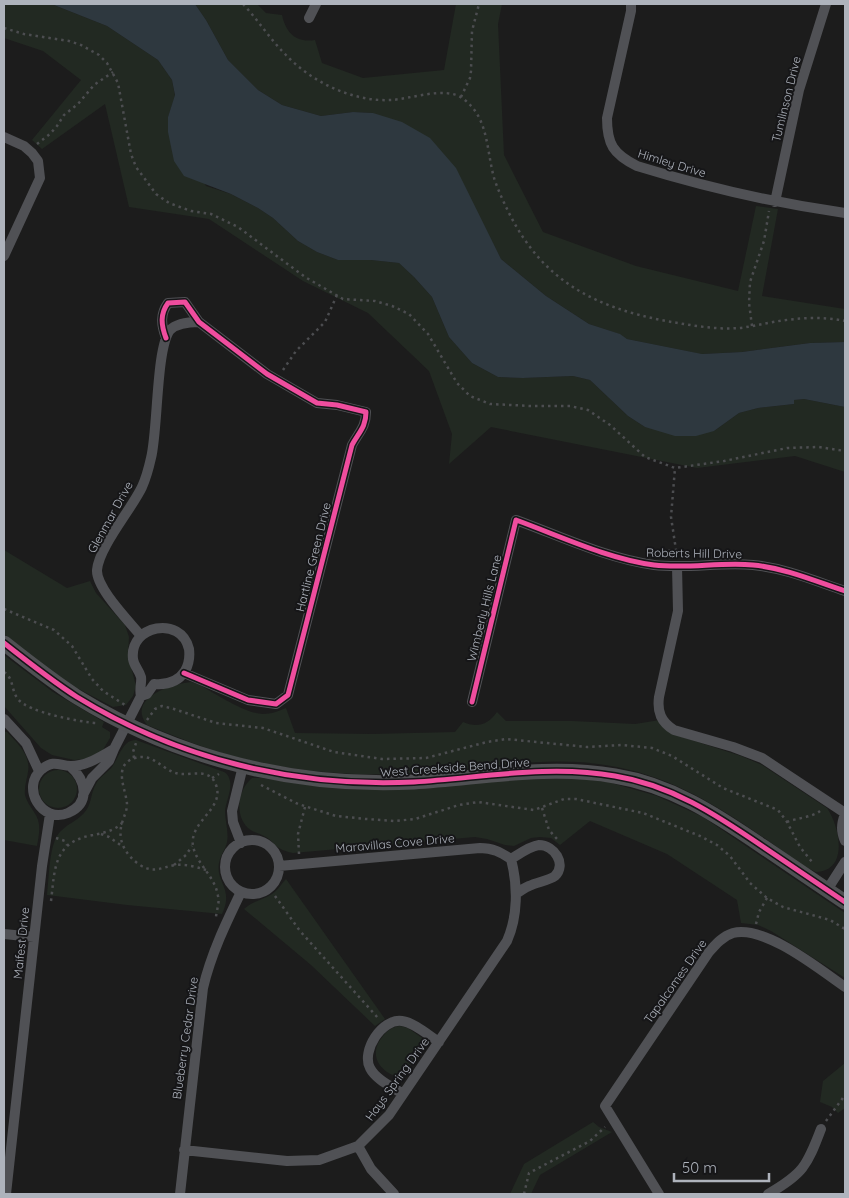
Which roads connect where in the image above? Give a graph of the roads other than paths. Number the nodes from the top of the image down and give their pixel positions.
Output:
1 (316, 4) edge
2 (631, 4) edge
3 (826, 4) edge
4 (309, 18) dead end
5 (4, 136) edge
6 (773, 201) junction
7 (845, 213) edge
8 (4, 256) edge
9 (199, 322) junction
10 (166, 338) junction
11 (516, 520) joint
12 (672, 565) junction
13 (845, 591) edge
14 (141, 636) junction
15 (4, 643) edge
16 (184, 673) junction
17 (141, 696) junction
18 (472, 702) dead end
19 (4, 719) edge
20 (127, 725) junction
21 (114, 749) junction
22 (70, 766) junction
23 (243, 766) junction
24 (39, 771) junction
25 (83, 795) junction
26 (50, 814) junction
27 (845, 814) edge
28 (845, 841) edge
29 (241, 843) junction
30 (511, 859) junction
31 (845, 862) edge
32 (279, 866) junction
33 (827, 890) junction
34 (241, 892) junction
35 (516, 894) junction
36 (845, 902) edge
37 (4, 934) edge
38 (34, 937) junction
39 (845, 987) edge
40 (439, 1042) junction
41 (403, 1094) junction
42 (8, 1124) edge
43 (821, 1129) road end
44 (358, 1146) junction
45 (184, 1150) junction
46 (6, 1194) edge
47 (180, 1194) edge
48 (394, 1194) edge
49 (659, 1194) edge
50 (768, 1194) edge

1 - 4 street
2 - 6 street, Himley Drive
3 - 6 street, Tumlinson Drive
5 - 8 street
6 - 7 street, Himley Drive
9 - 10 street
9 - 10 street, Glenmar Drive
9 - 16 street, Hartline Green Drive
10 - 14 street, Glenmar Drive
11 - 12 street, Roberts Hill Drive
11 - 18 street, Wimberly Hills Lane
12 - 13 street, Roberts Hill Drive
12 - 27 street
14 - 16 street
14 - 17 street
15 - 20 street, West Creekside Bend Drive
16 - 17 street
17 - 20 street
19 - 24 street
20 - 21 street
20 - 23 street, West Creekside Bend Drive
21 - 22 street
21 - 25 street
22 - 24 street
22 - 25 street
23 - 29 street
23 - 33 street, West Creekside Bend Drive
24 - 26 street
25 - 26 street
26 - 38 street, Maifest Drive
27 - 28 street
29 - 32 street
29 - 34 street
30 - 32 street, Maravillas Cove Drive
30 - 35 street, Hays Spring Drive
30 - 35 street
31 - 33 street
32 - 34 street
33 - 36 street, West Creekside Bend Drive
34 - 45 street, Blueberry Cedar Drive
35 - 40 street, Hays Spring Drive
37 - 38 street
38 - 42 street, Maifest Drive
39 - 49 street, Tapalcomes Drive
40 - 41 street, Hays Spring Drive
40 - 41 street
41 - 44 street, Hays Spring Drive
42 - 46 street, Maifest Drive
43 - 50 street
44 - 45 street, Hays Spring Drive
44 - 48 street
45 - 47 street, Blueberry Cedar Drive

